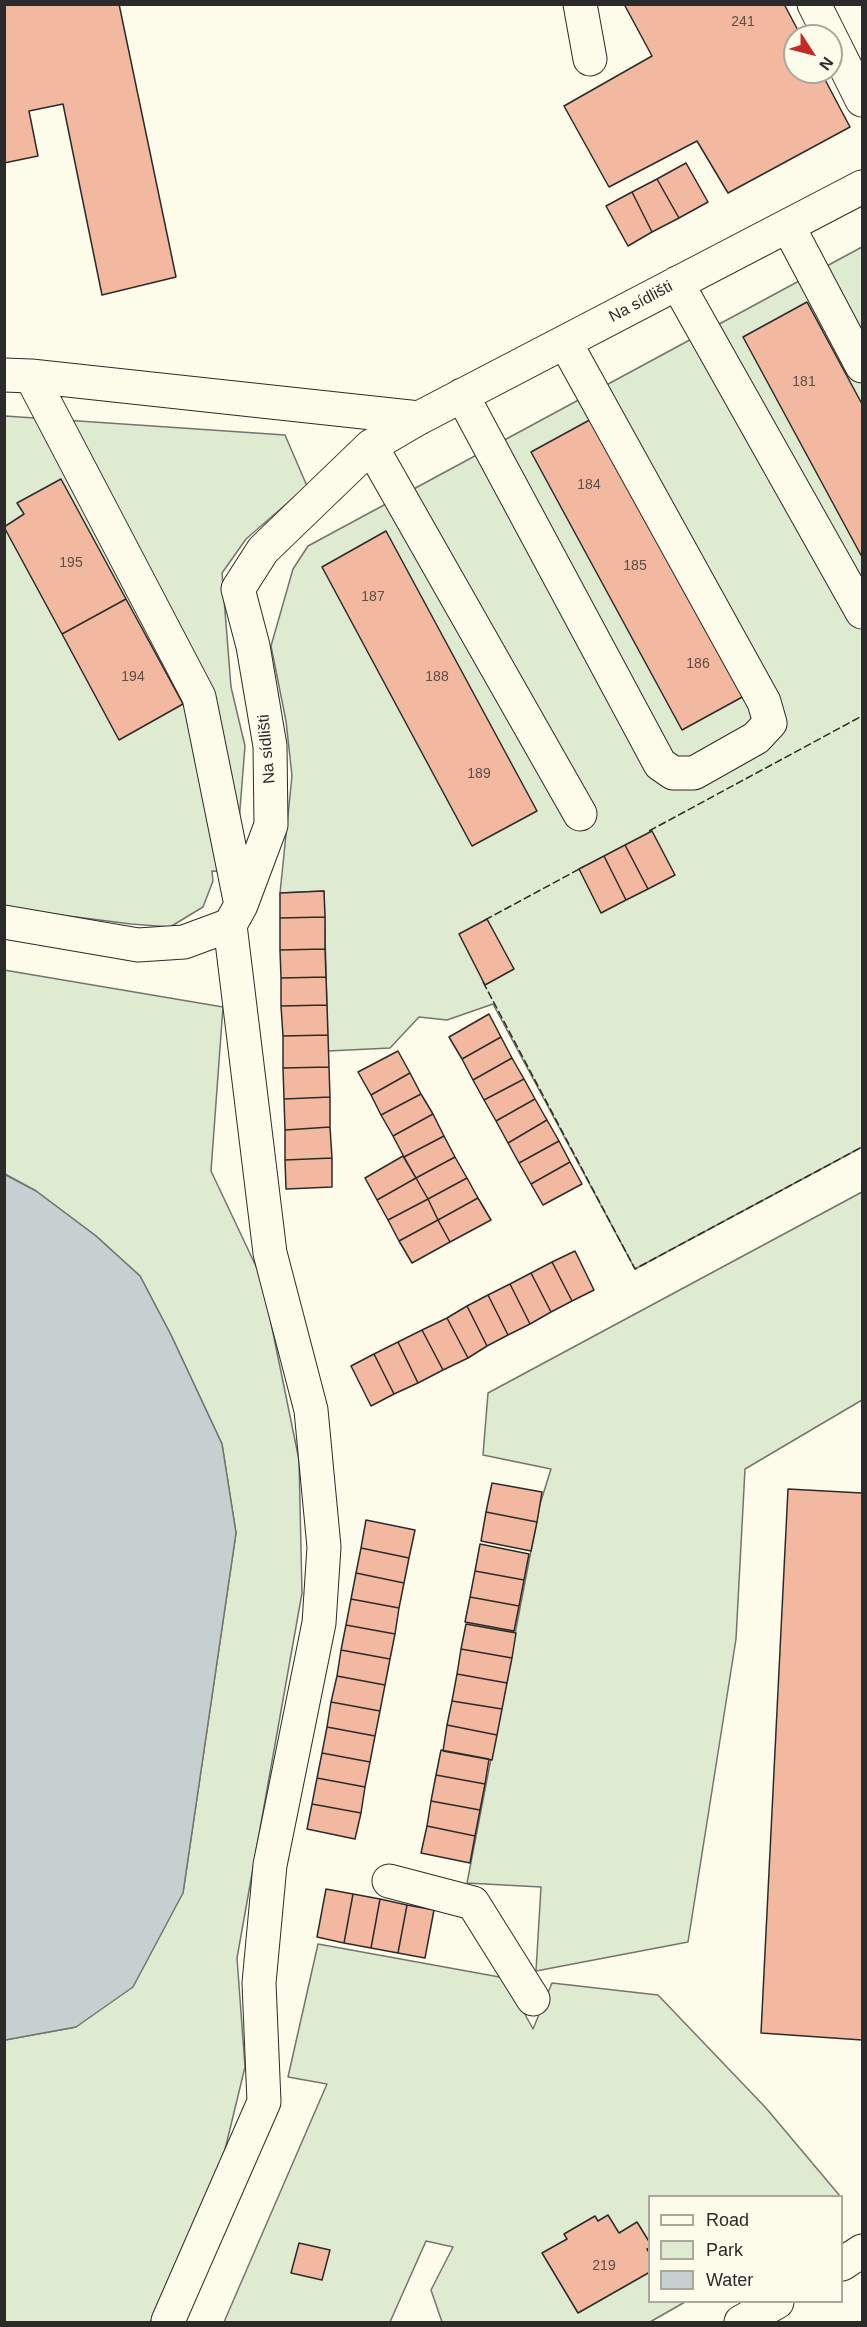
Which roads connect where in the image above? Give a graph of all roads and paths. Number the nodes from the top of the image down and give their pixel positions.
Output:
1 (580, 4) edge
2 (814, 4) edge
3 (824, 24) edge
4 (590, 59) dead end
5 (843, 61) edge
6 (862, 100) edge
7 (862, 187) edge
8 (788, 226) junction
9 (677, 283) junction
10 (565, 342) junction
11 (862, 366) edge
12 (18, 376) edge
13 (462, 395) junction
14 (419, 418) junction
15 (372, 446) junction
16 (862, 612) edge
17 (579, 814) dead end
18 (236, 915) junction
19 (4, 922) edge
20 (388, 1881) dead end
21 (533, 1999) dead end
22 (862, 2251) edge
23 (843, 2263) edge
24 (774, 2303) edge
25 (168, 2321) dead end
26 (741, 2322) edge

1 - 4 street
2 - 3 street
5 - 6 street
7 - 8 street, Na sídlišti
8 - 9 street, Na sídlišti
8 - 11 street
9 - 10 street, Na sídlišti
9 - 16 street
10 - 13 street, Na sídlišti
10 - 13 street
12 - 14 street
12 - 18 street
13 - 14 street, Na sídlišti
14 - 15 street, Na sídlišti
15 - 17 street
15 - 18 street, Na sídlišti
18 - 19 street
18 - 25 street
20 - 21 street
22 - 23 street
24 - 26 street

